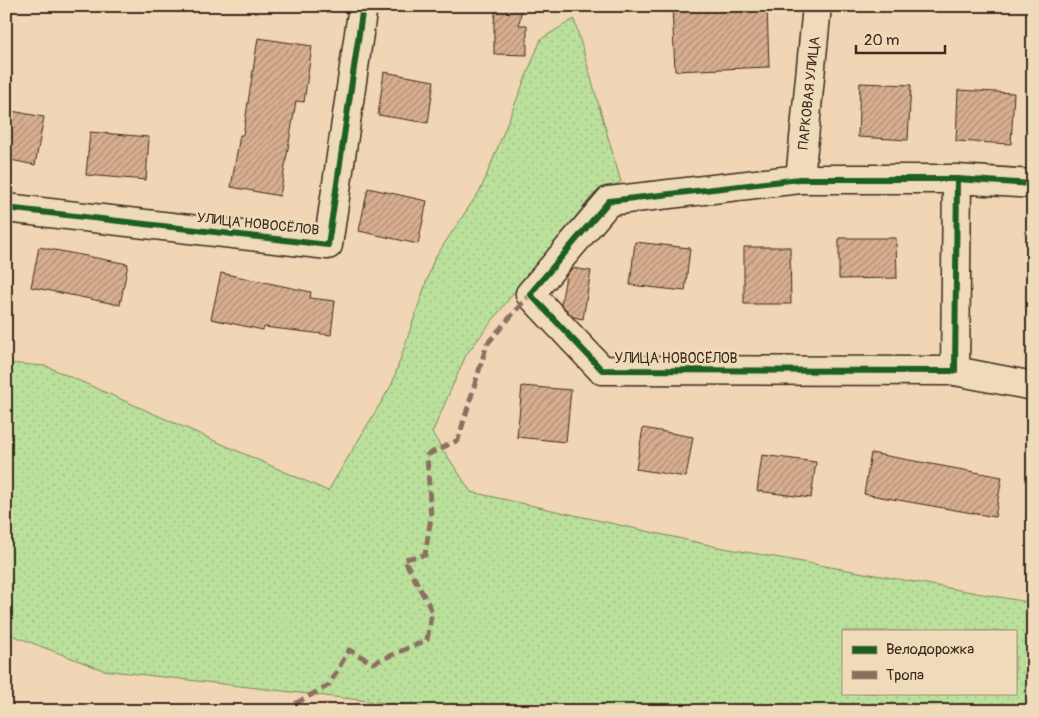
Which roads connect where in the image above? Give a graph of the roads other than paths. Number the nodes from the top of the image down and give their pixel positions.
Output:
1 (362, 6) edge
2 (817, 6) edge
3 (800, 179) junction
4 (957, 179) junction
5 (1033, 184) edge
6 (6, 208) edge
7 (955, 370) junction
8 (1033, 386) edge

1 - 6 street, УЛИЦА НОВОСЁЛОВ
2 - 3 street, ПАРКОВАЯ УЛИЦА
3 - 4 street, УЛИЦА НОВОСЁЛОВ
3 - 7 street, УЛИЦА НОВОСЁЛОВ
4 - 5 street, УЛИЦА НОВОСЁЛОВ
4 - 7 street
7 - 8 street

